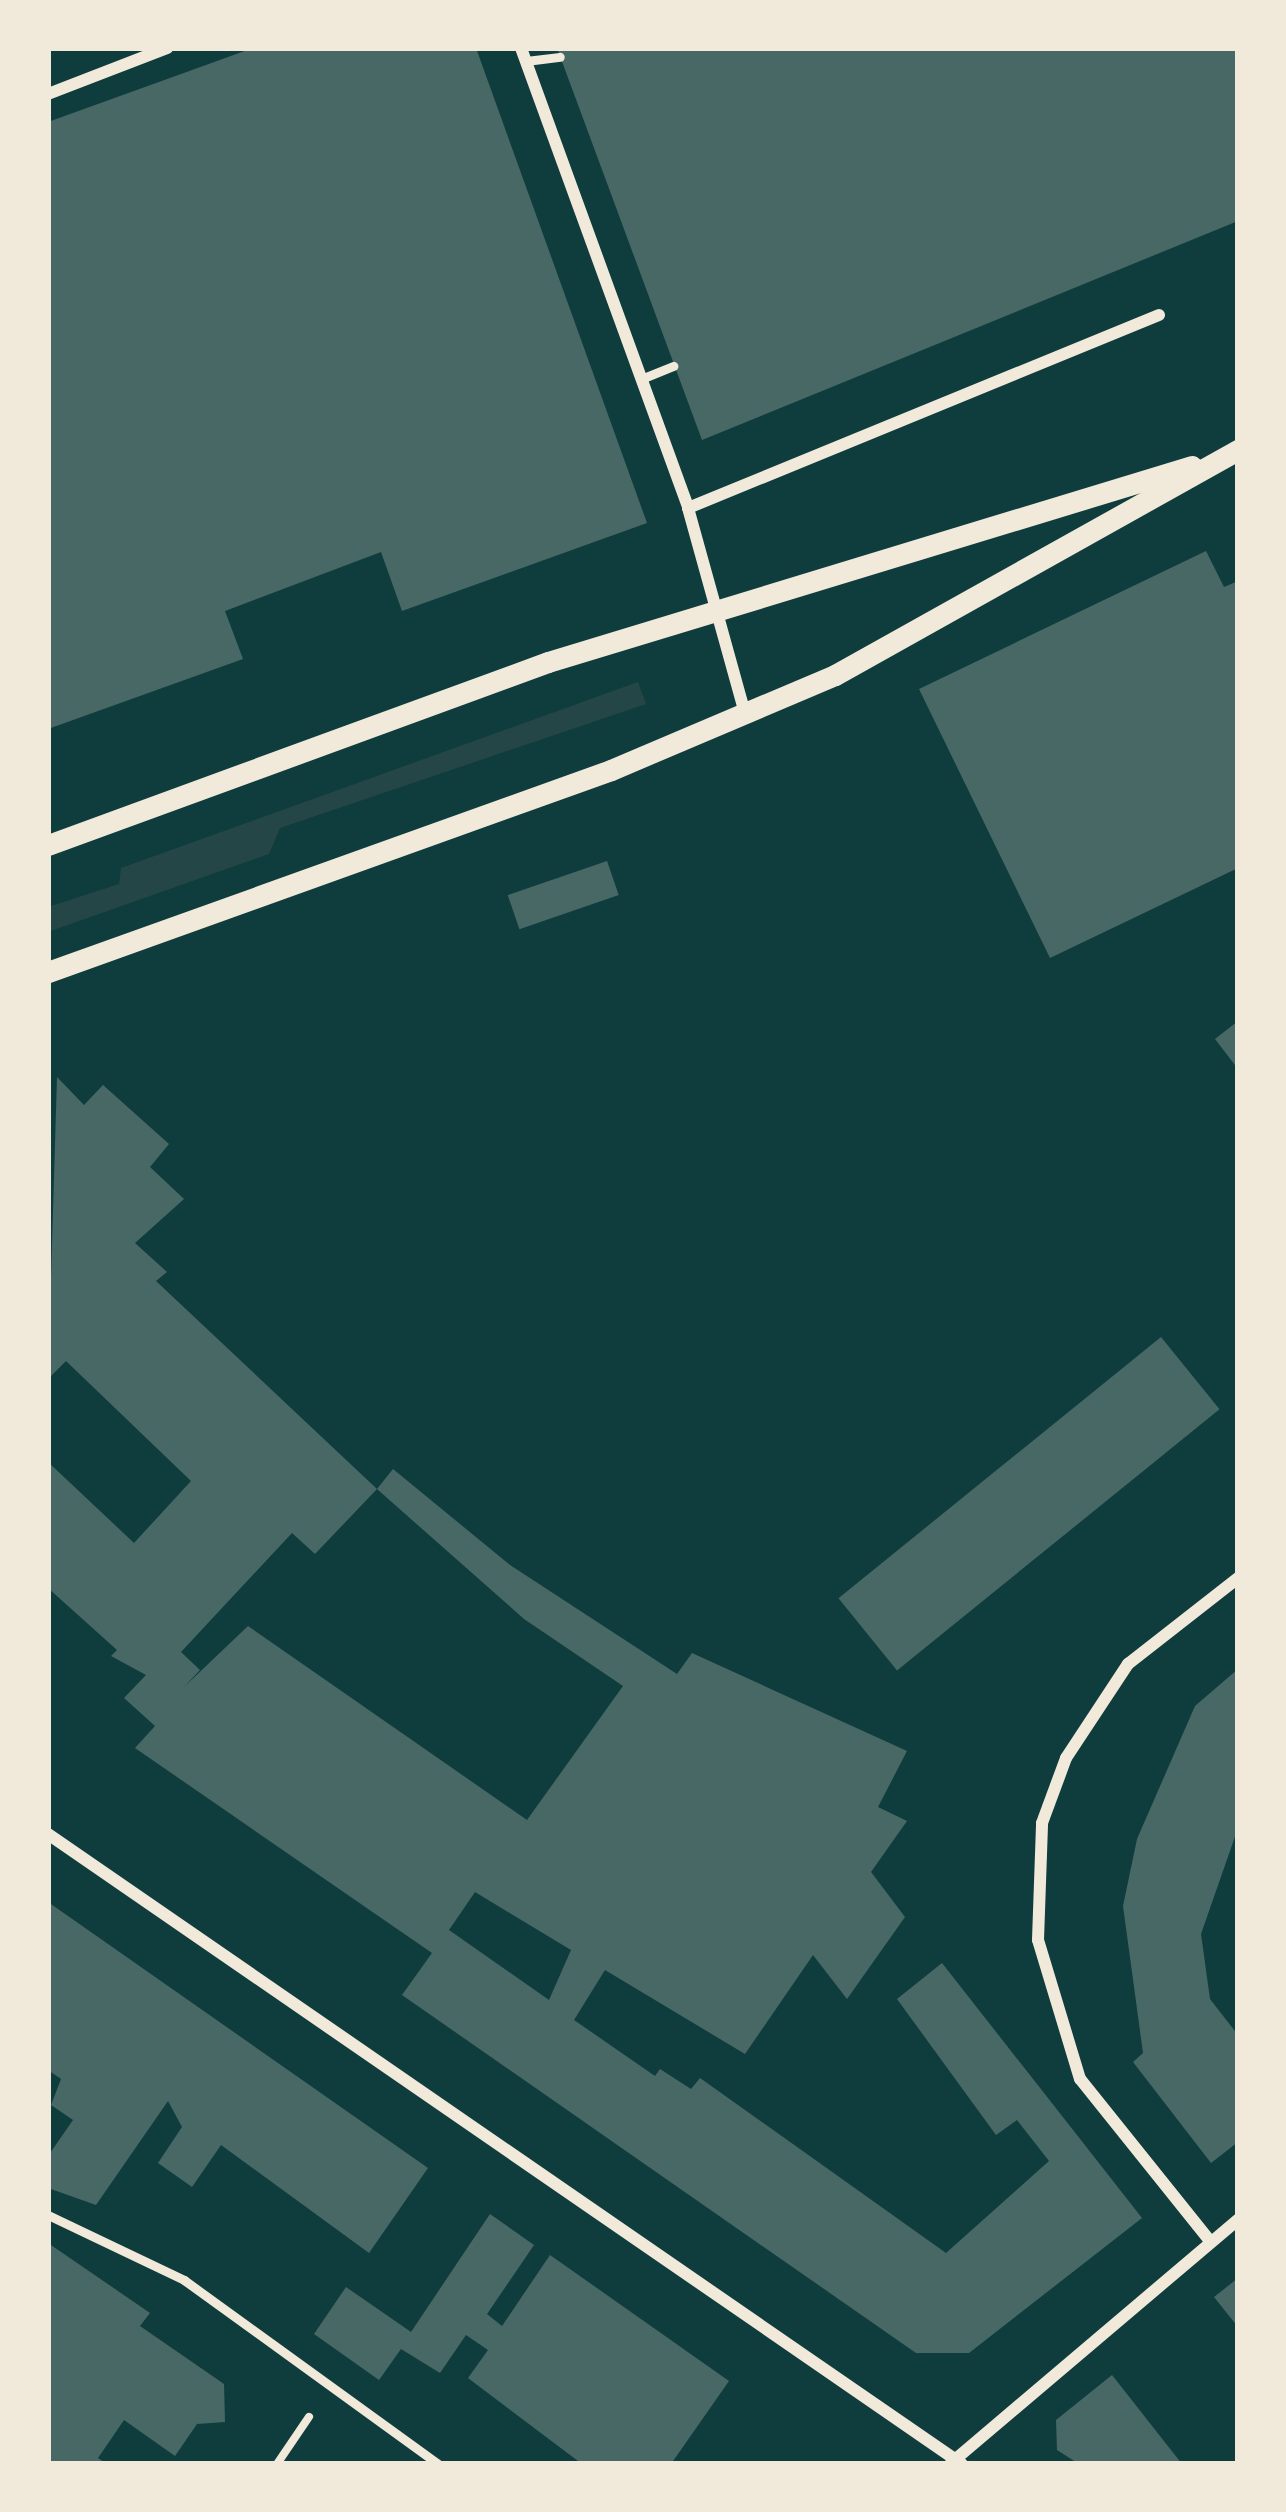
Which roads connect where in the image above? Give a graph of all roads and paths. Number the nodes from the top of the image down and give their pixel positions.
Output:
1 (167, 48) edge
2 (524, 55) edge
3 (560, 57) dead end
4 (48, 94) edge
5 (1159, 315) dead end
6 (674, 366) dead end
7 (641, 379) junction
8 (1230, 453) edge
9 (688, 508) junction
10 (712, 618) junction
11 (745, 714) junction
12 (48, 844) edge
13 (48, 972) edge
14 (1238, 1579) edge
15 (48, 1834) edge
16 (48, 2215) edge
17 (1238, 2220) edge
18 (1210, 2241) junction
19 (330, 2386) junction
20 (956, 2463) edge
21 (277, 2464) edge
22 (438, 2464) edge

1 - 4 street
2 - 3 lane
2 - 7 street
5 - 9 street
6 - 7 lane
7 - 9 street
8 - 10 street
8 - 11 street
9 - 10 street
10 - 11 street
10 - 12 street
11 - 13 street
14 - 18 street
15 - 20 street
16 - 19 lane
17 - 18 street
18 - 20 street
19 - 21 path
19 - 22 lane

